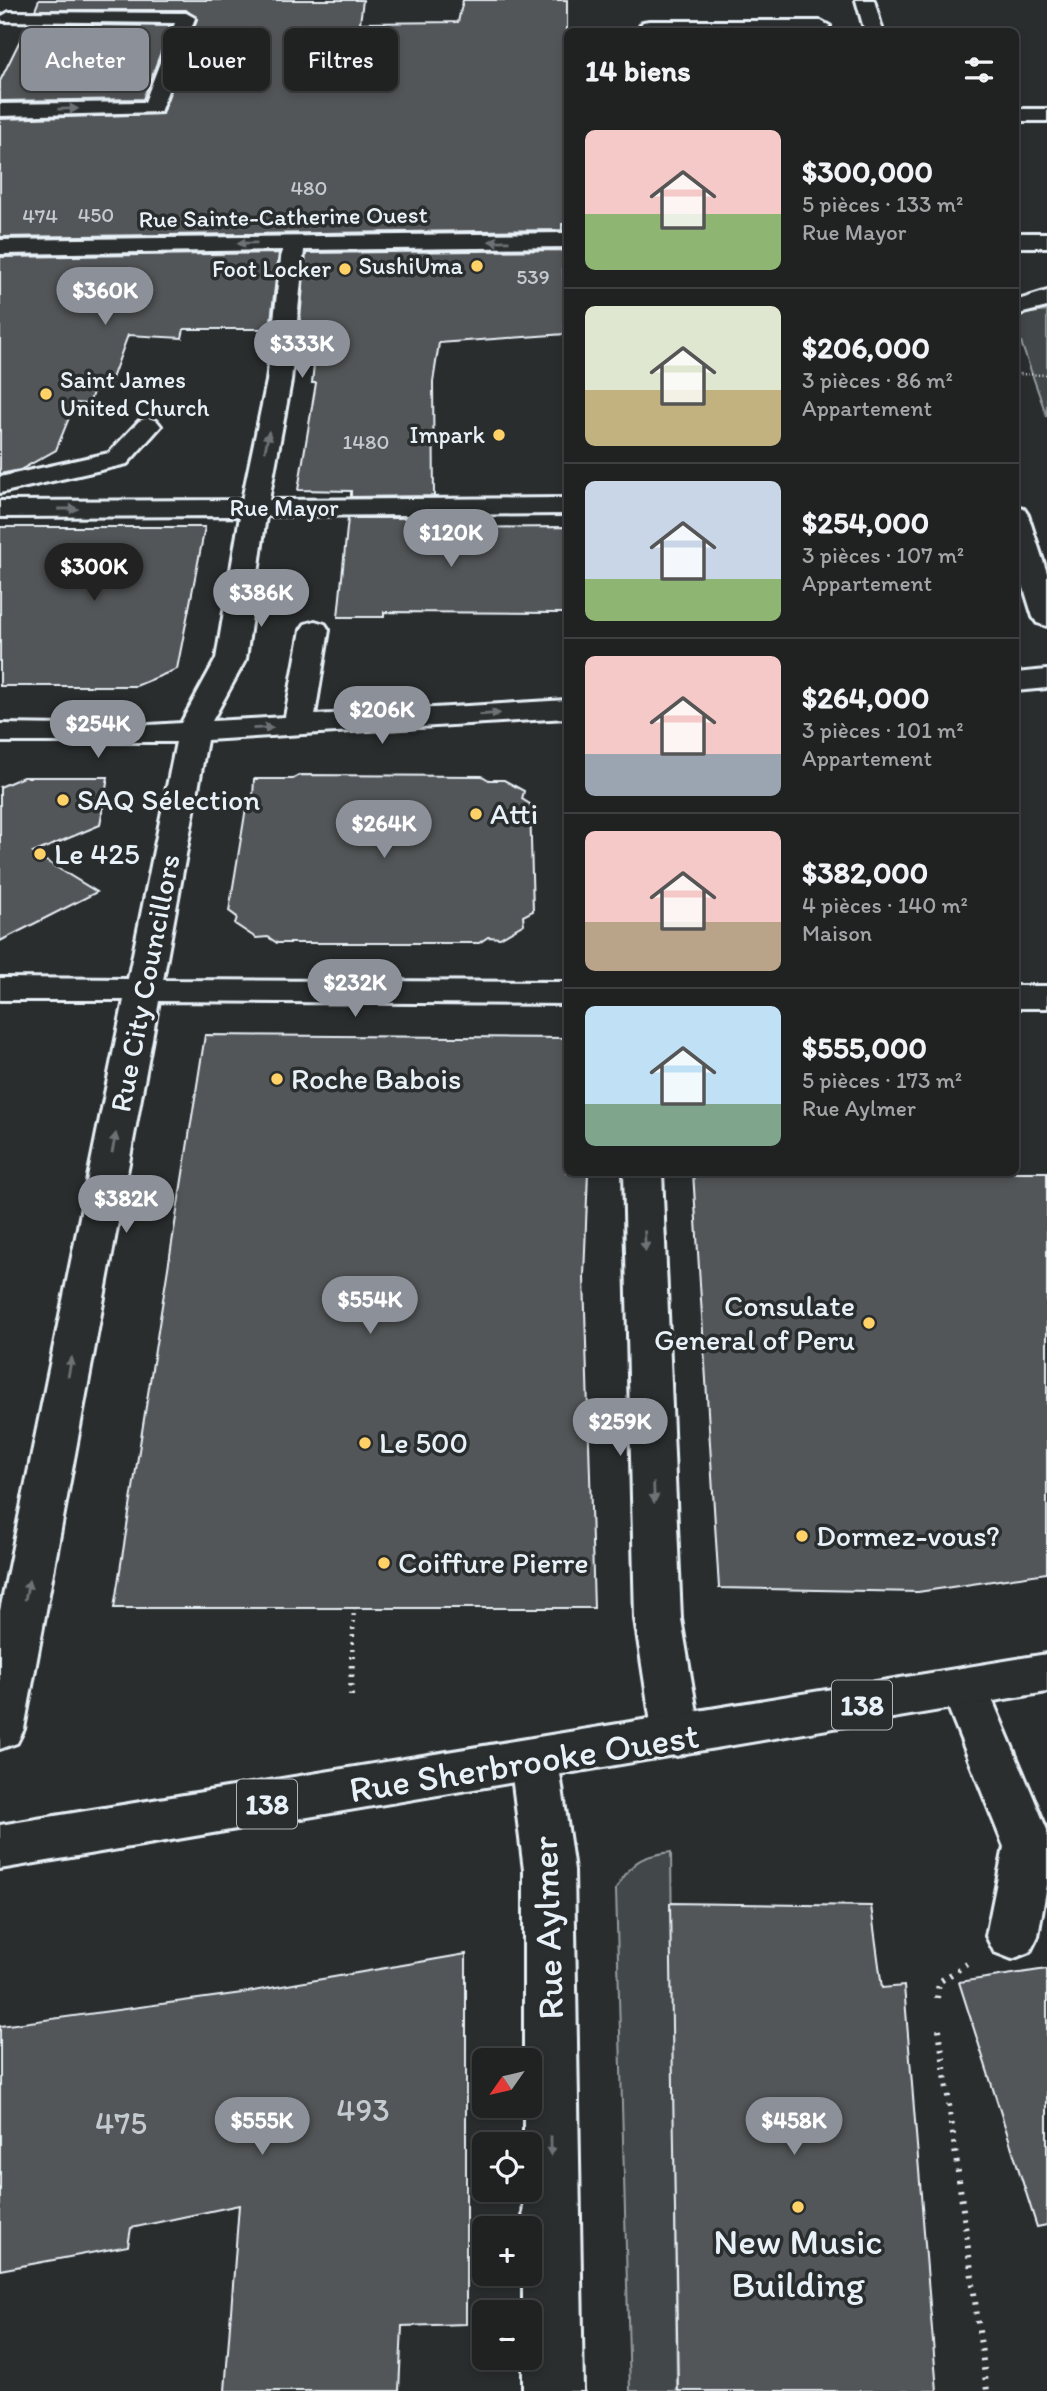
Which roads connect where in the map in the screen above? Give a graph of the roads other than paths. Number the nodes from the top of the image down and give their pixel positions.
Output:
1 (18, 0) edge
2 (865, 0) edge
3 (9, 17) junction
4 (649, 23) edge
5 (821, 26) dead end
6 (873, 28) edge
7 (0, 34) edge
8 (0, 110) edge
9 (1019, 115) edge
10 (1047, 115) edge
11 (564, 240) edge
12 (1019, 240) edge
13 (1047, 240) edge
14 (294, 243) junction
15 (0, 247) edge
16 (1047, 298) edge
17 (1019, 307) edge
18 (148, 426) dead end
19 (0, 485) edge
20 (564, 506) edge
21 (254, 508) junction
22 (0, 509) edge
23 (1019, 528) edge
24 (1047, 618) edge
25 (315, 630) dead end
26 (1047, 679) edge
27 (1019, 682) edge
28 (564, 709) edge
29 (298, 726) junction
30 (194, 730) junction
31 (0, 733) edge
32 (0, 989) edge
33 (143, 989) junction
34 (564, 993) edge
35 (1019, 997) edge
36 (1047, 997) edge
37 (643, 1176) edge
38 (1047, 1674) edge
39 (964, 1687) junction
40 (0, 1729) edge
41 (677, 1736) junction
42 (534, 1760) junction
43 (0, 1847) edge
44 (1012, 1936) dead end
45 (553, 2391) edge

1 - 3 street
2 - 6 street
3 - 7 street
8 -> 3 street
4 - 5 street
9 - 10 street
11 -> 14 street, Rue Sainte-Catherine Ouest
12 - 13 street
14 -> 15 street, Rue Sainte-Catherine Ouest
21 -> 14 street, Rue City Councillors
16 - 17 street
18 - 19 street
20 - 21 street, Rue Mayor
22 -> 21 street, Rue Mayor
21 - 30 street, Rue City Councillors
23 - 24 street
25 - 29 street
26 - 27 street
29 -> 28 street
30 -> 29 street
30 - 31 street
30 - 33 street, Rue City Councillors
32 - 33 street
33 - 34 street
40 -> 33 street, Rue City Councillors
35 - 36 street
37 -> 41 street
38 - 39 street, Rue Sherbrooke Ouest / 138
39 - 41 street, Rue Sherbrooke Ouest / 138
39 - 44 street
41 - 42 street, Rue Sherbrooke Ouest / 138
42 - 43 street, Rue Sherbrooke Ouest / 138
42 -> 45 street, Rue Aylmer

